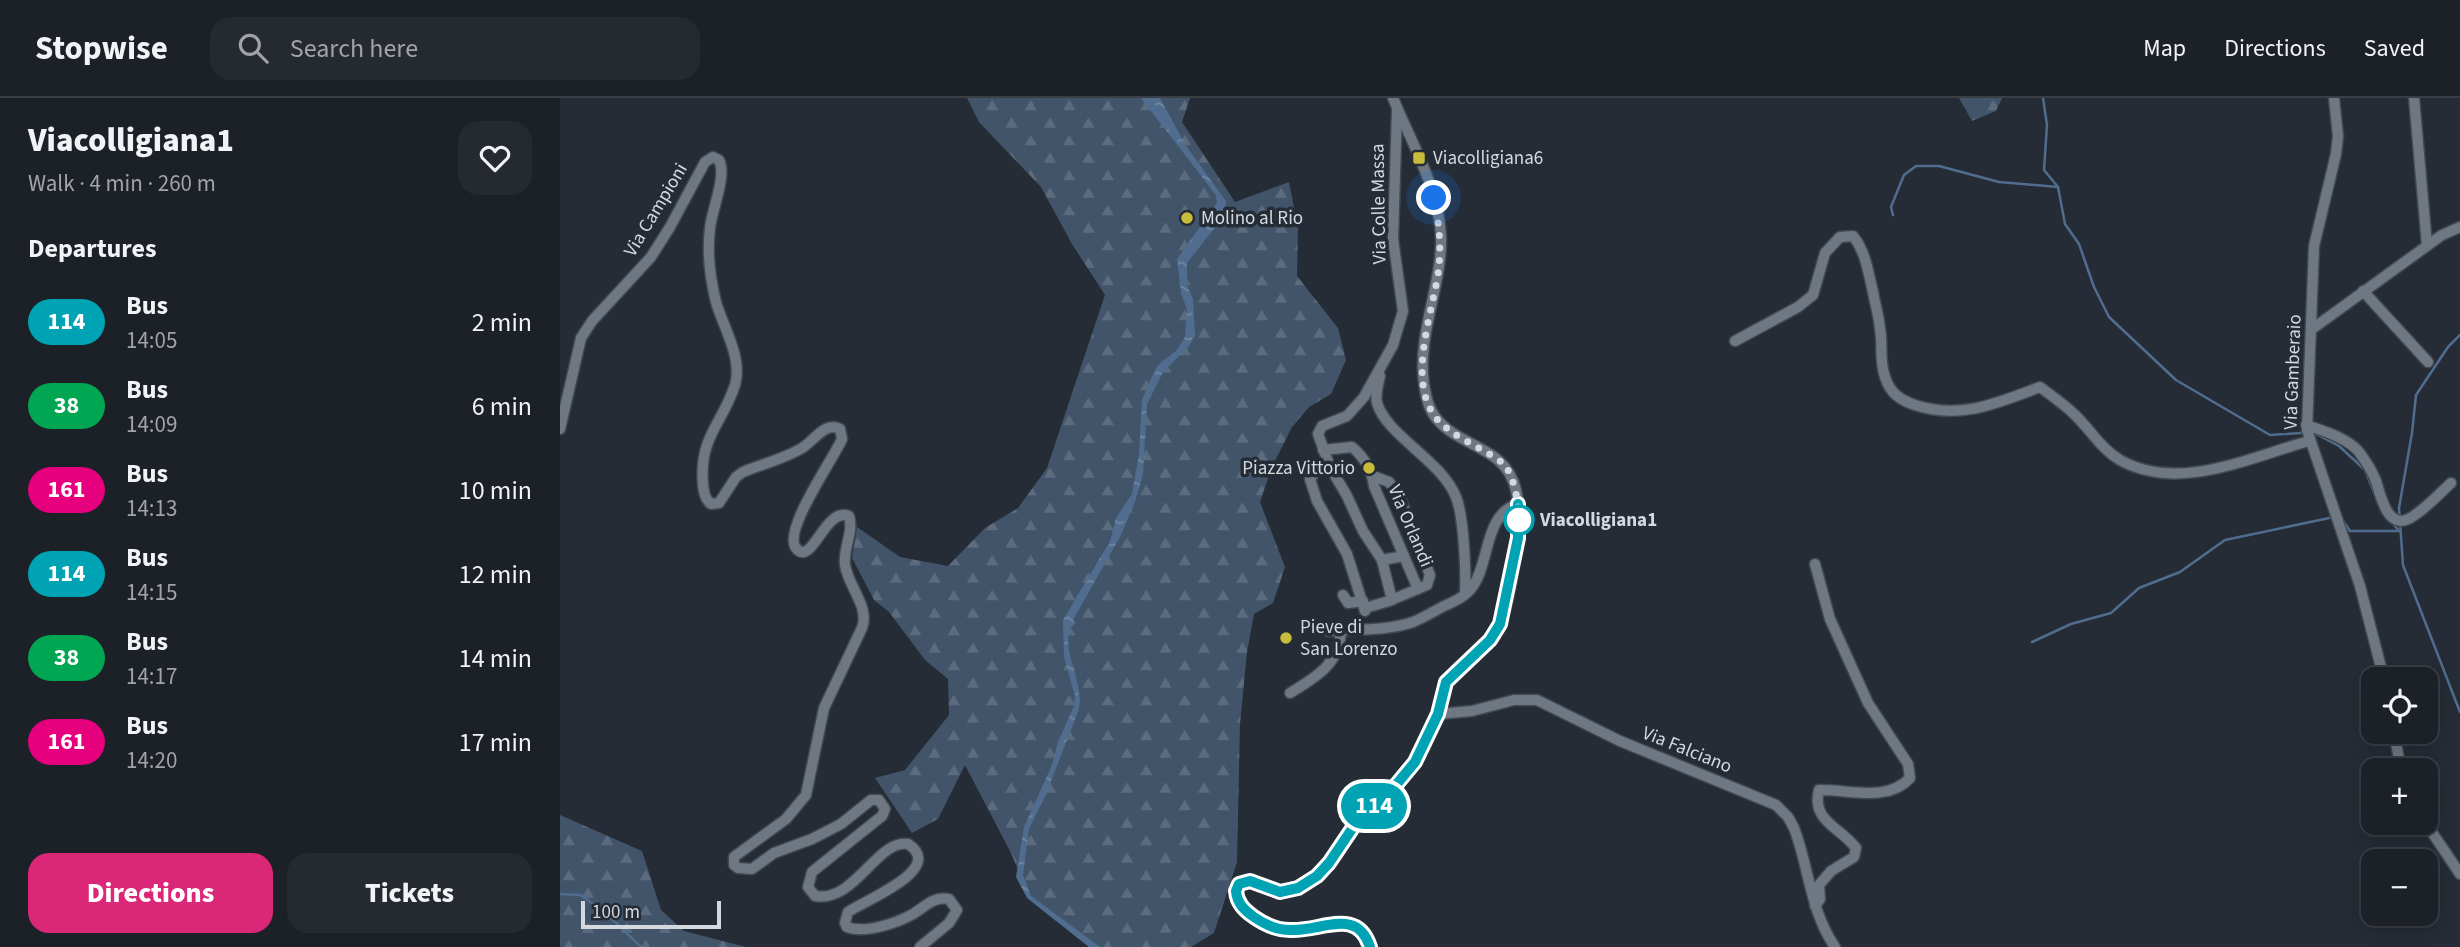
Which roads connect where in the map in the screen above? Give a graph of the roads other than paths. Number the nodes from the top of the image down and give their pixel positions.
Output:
1 (2334, 98) edge
2 (2414, 98) edge
3 (1395, 103) edge
4 (2460, 227) edge
5 (2427, 245) junction
6 (2362, 291) junction
7 (2312, 328) junction
8 (1735, 341) dead end
9 (2428, 362) dead end
10 (1382, 366) junction
11 (2306, 425) junction
12 (560, 429) edge
13 (2309, 441) junction
14 (1323, 450) junction
15 (1312, 475) dead end
16 (1373, 476) junction
17 (2451, 483) dead end
18 (1518, 504) junction
19 (1404, 556) junction
20 (1382, 560) junction
21 (1815, 564) dead end
22 (1422, 587) junction
23 (1465, 594) junction
24 (1343, 595) dead end
25 (1392, 600) junction
26 (1364, 607) junction
27 (1341, 630) junction
28 (1328, 631) dead end
29 (2381, 667) edge
30 (1290, 693) dead end
31 (1438, 714) junction
32 (2434, 835) edge
33 (2460, 874) edge
34 (1815, 906) junction
35 (920, 947) edge
36 (1370, 947) edge
37 (1835, 947) edge

1 - 7 street, Via Gamberaio
2 - 5 street
3 - 10 street, Via Colle Massa
3 - 18 street
4 - 5 street
5 - 6 street
6 - 7 street
6 - 9 street
7 - 11 street, Via Gamberaio
8 - 13 street
10 - 14 street, Via Colle Massa
10 - 23 street
11 - 13 street, Via Gamberaio
11 - 17 street
12 - 35 street, Via Campioni
13 - 29 street, Via Gamberaio
14 - 16 street
14 - 20 street
15 - 26 street
16 - 19 street, Via Orlandi
16 - 22 street
18 - 23 street
18 - 31 street
19 - 20 street
19 - 22 street, Via Orlandi
20 - 25 street
21 - 34 street
22 - 25 street
23 - 27 street
24 - 26 street
25 - 26 street
27 - 28 street
27 - 30 street
31 - 34 street, Via Falciano
31 - 36 street
32 - 33 street
34 - 37 street, Via Falciano

